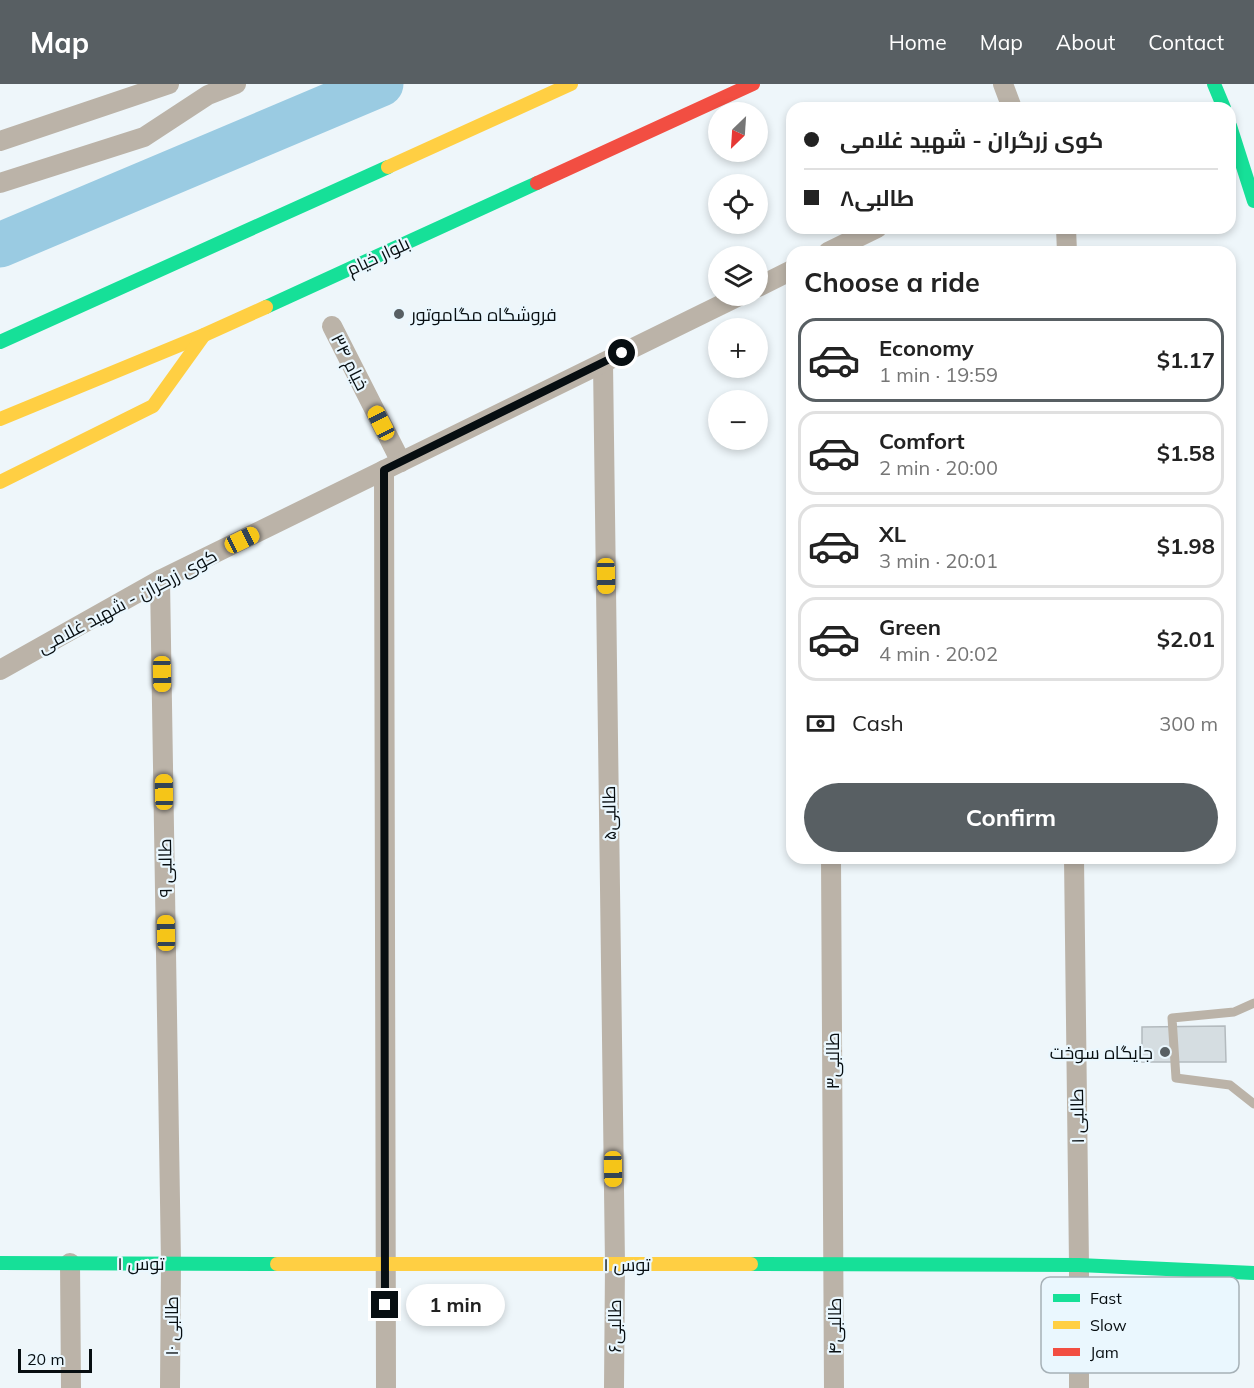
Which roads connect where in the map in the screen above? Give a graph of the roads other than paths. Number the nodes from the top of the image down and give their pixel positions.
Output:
1 (169, 84) edge
2 (236, 84) edge
3 (571, 84) edge
4 (753, 84) edge
5 (1003, 84) edge
6 (1214, 84) edge
7 (136, 88) edge
8 (1010, 102) edge
9 (1222, 102) edge
10 (0, 141) edge
11 (1236, 145) edge
12 (0, 183) edge
13 (1254, 201) edge
14 (865, 234) edge
15 (840, 246) edge
16 (786, 273) edge
17 (768, 282) edge
18 (719, 306) edge
19 (332, 326) dead end
20 (204, 335) junction
21 (0, 342) edge
22 (603, 363) junction
23 (0, 419) edge
24 (393, 466) junction
25 (0, 482) edge
26 (160, 580) junction
27 (0, 670) edge
28 (831, 864) edge
29 (1074, 864) edge
30 (1254, 1003) edge
31 (1254, 1104) edge
32 (0, 1263) edge
33 (70, 1263) junction
34 (171, 1263) junction
35 (385, 1264) junction
36 (615, 1264) junction
37 (833, 1265) junction
38 (1079, 1265) junction
39 (1254, 1272) edge
40 (1079, 1277) edge
41 (71, 1388) edge
42 (170, 1388) edge
43 (386, 1388) edge
44 (614, 1388) edge
45 (834, 1388) edge

1 - 7 street
2 - 12 street
3 - 21 main road
4 - 20 main road, بلوار خیام
5 - 8 street
6 - 9 main road
7 - 10 street
11 - 13 main road
14 - 15 street
16 - 17 street
18 - 22 street, کوی زرگران - شهید غلامی
19 - 24 street, خیام ۳۴
20 - 23 main road, بلوار خیام
20 - 25 main road
22 - 24 street, کوی زرگران - شهید غلامی
22 - 36 street, طالبی۵
24 - 26 street, کوی زرگران - شهید غلامی
24 - 35 street
26 - 27 street, کوی زرگران - شهید غلامی
26 - 34 street, طالبی ۹
28 - 37 street, طالبی۳
29 - 38 street, طالبی ۱
30 - 31 lane
32 - 33 main road, توس ۱
33 - 34 main road, توس ۱
33 - 41 street
34 - 35 main road, توس ۱
34 - 42 street, طالبی ۱۰
35 - 36 main road, توس ۱
35 - 43 street
36 - 37 main road, توس ۱
36 - 44 street, طالبی۶
37 - 38 main road, توس ۱
37 - 45 street, طالبی۴
38 - 39 main road, توس ۱
38 - 40 street, طالبی ۱

